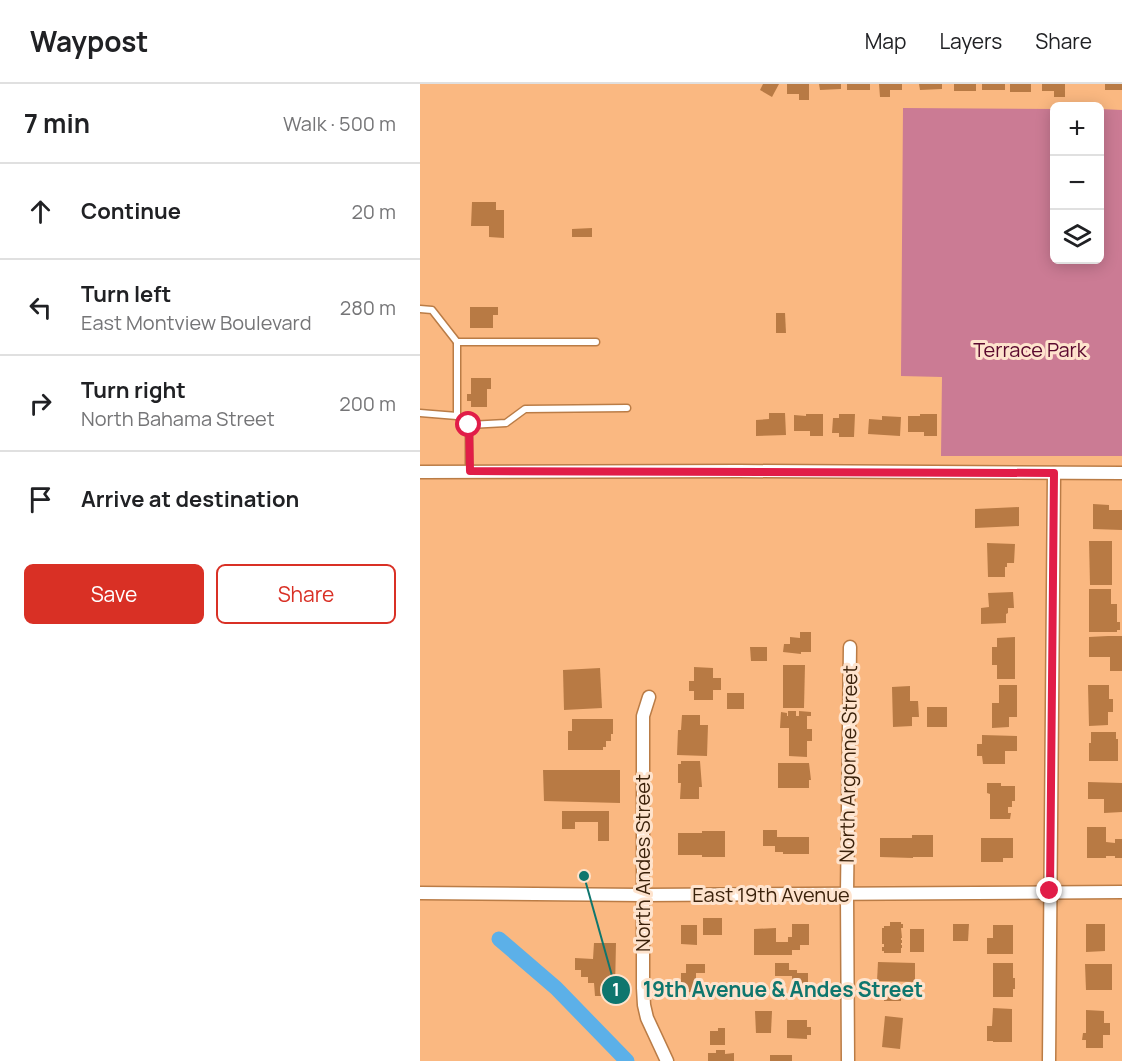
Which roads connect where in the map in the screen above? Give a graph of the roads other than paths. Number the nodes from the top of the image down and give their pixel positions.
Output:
1 (420, 309) edge
2 (457, 342) junction
3 (596, 342) dead end
4 (627, 408) dead end
5 (420, 413) edge
6 (457, 416) junction
7 (469, 425) junction
8 (470, 471) junction
9 (420, 472) edge
10 (1054, 473) junction
11 (1122, 473) edge
12 (850, 647) dead end
13 (649, 697) dead end
14 (1050, 891) junction
15 (1122, 892) edge
16 (420, 893) edge
17 (847, 894) junction
18 (642, 895) junction
19 (667, 1061) edge
20 (848, 1061) edge
21 (1049, 1061) edge

1 - 2 lane
2 - 3 lane
2 - 6 lane
4 - 7 lane
5 - 6 lane
6 - 7 lane
7 - 8 lane
8 - 9 street
8 - 10 street
10 - 11 street
10 - 14 street
12 - 17 street, North Argonne Street
13 - 18 street, North Andes Street
14 - 15 street, East 19th Avenue
14 - 17 street, East 19th Avenue
14 - 21 street
16 - 18 street, East 19th Avenue
17 - 18 street, East 19th Avenue
17 - 20 street, North Argonne Street
18 - 19 street, North Andes Street

